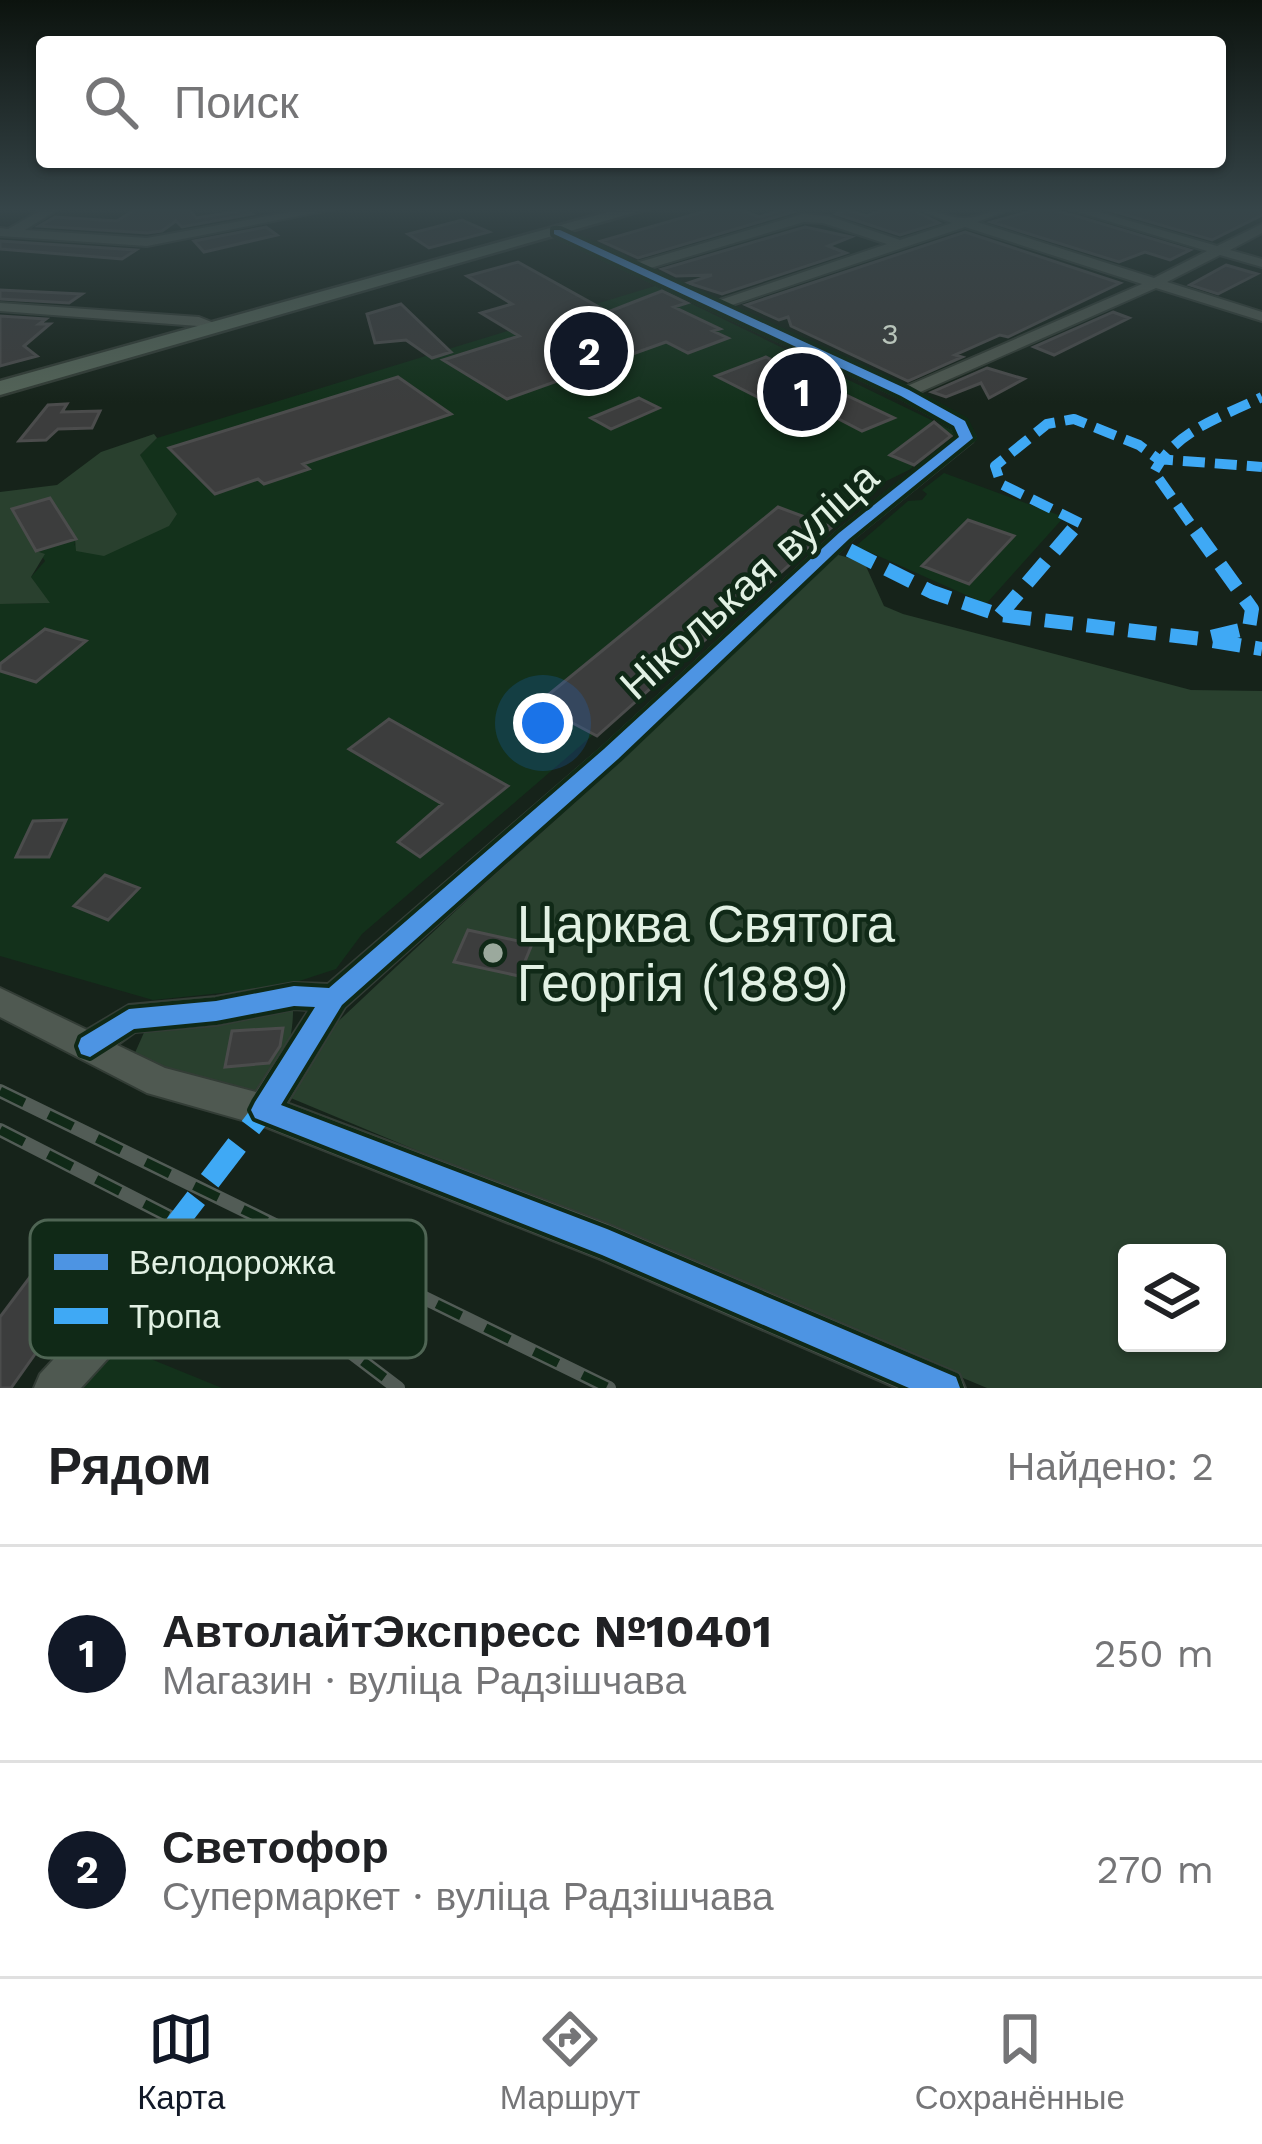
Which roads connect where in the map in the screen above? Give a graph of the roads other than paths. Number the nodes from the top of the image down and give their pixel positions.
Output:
1 (411, 273) edge
2 (645, 273) edge
3 (813, 273) edge
4 (1118, 273) edge
5 (1176, 273) edge
6 (1153, 284) junction
7 (715, 306) junction
8 (0, 307) edge
9 (1262, 317) edge
10 (216, 327) junction
11 (0, 388) edge
12 (905, 393) junction
13 (334, 998) junction
14 (0, 1002) edge
15 (90, 1046) junction
16 (264, 1110) junction
17 (82, 1358) edge
18 (54, 1388) edge
19 (945, 1388) edge

1 - 10 main road
2 - 7 street
3 - 7 street
4 - 6 street
5 - 6 street
6 - 9 street
6 - 12 street
7 - 12 street
8 - 10 street
10 - 11 main road
12 - 13 street, Ніколькая вуліца
13 - 15 street
13 - 16 street
14 - 15 street
15 - 16 street
16 - 19 street
17 - 18 street

